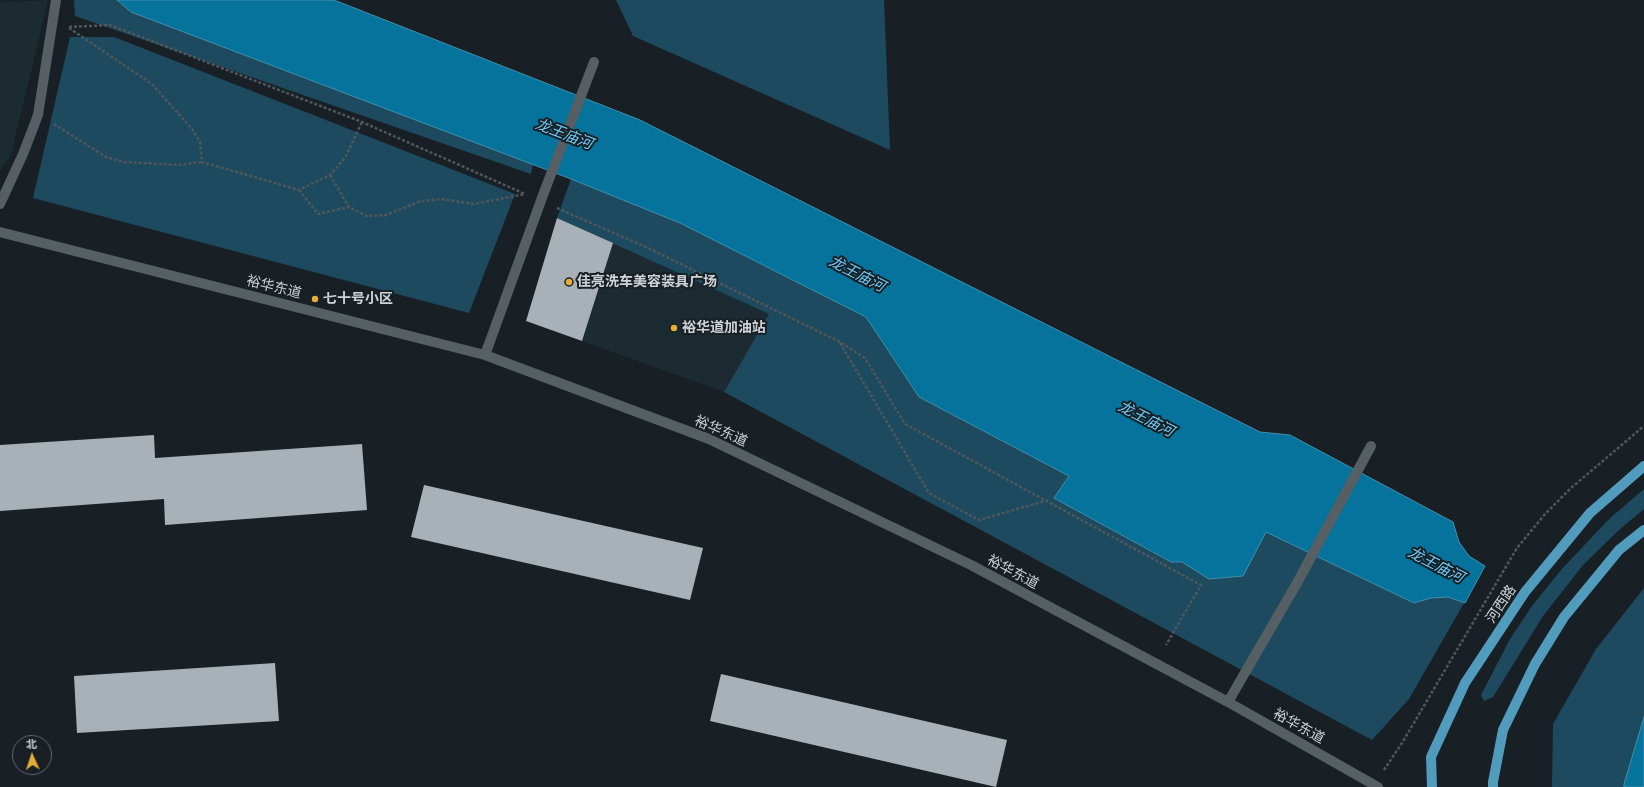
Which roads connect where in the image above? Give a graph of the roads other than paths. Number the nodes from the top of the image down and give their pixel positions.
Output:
1 (56, 0) edge
2 (594, 62) dead end
3 (0, 204) edge
4 (0, 232) edge
5 (485, 355) junction
6 (1371, 446) dead end
7 (1644, 466) edge
8 (1644, 530) edge
9 (1228, 702) junction
10 (1493, 784) edge
11 (1377, 786) edge
12 (1432, 787) edge

1 - 3 street
2 - 5 street
4 - 5 street, 裕华东道
5 - 9 street, 裕华东道
6 - 9 street
7 - 12 main road, 河西路
8 - 10 main road
9 - 11 street, 裕华东道

